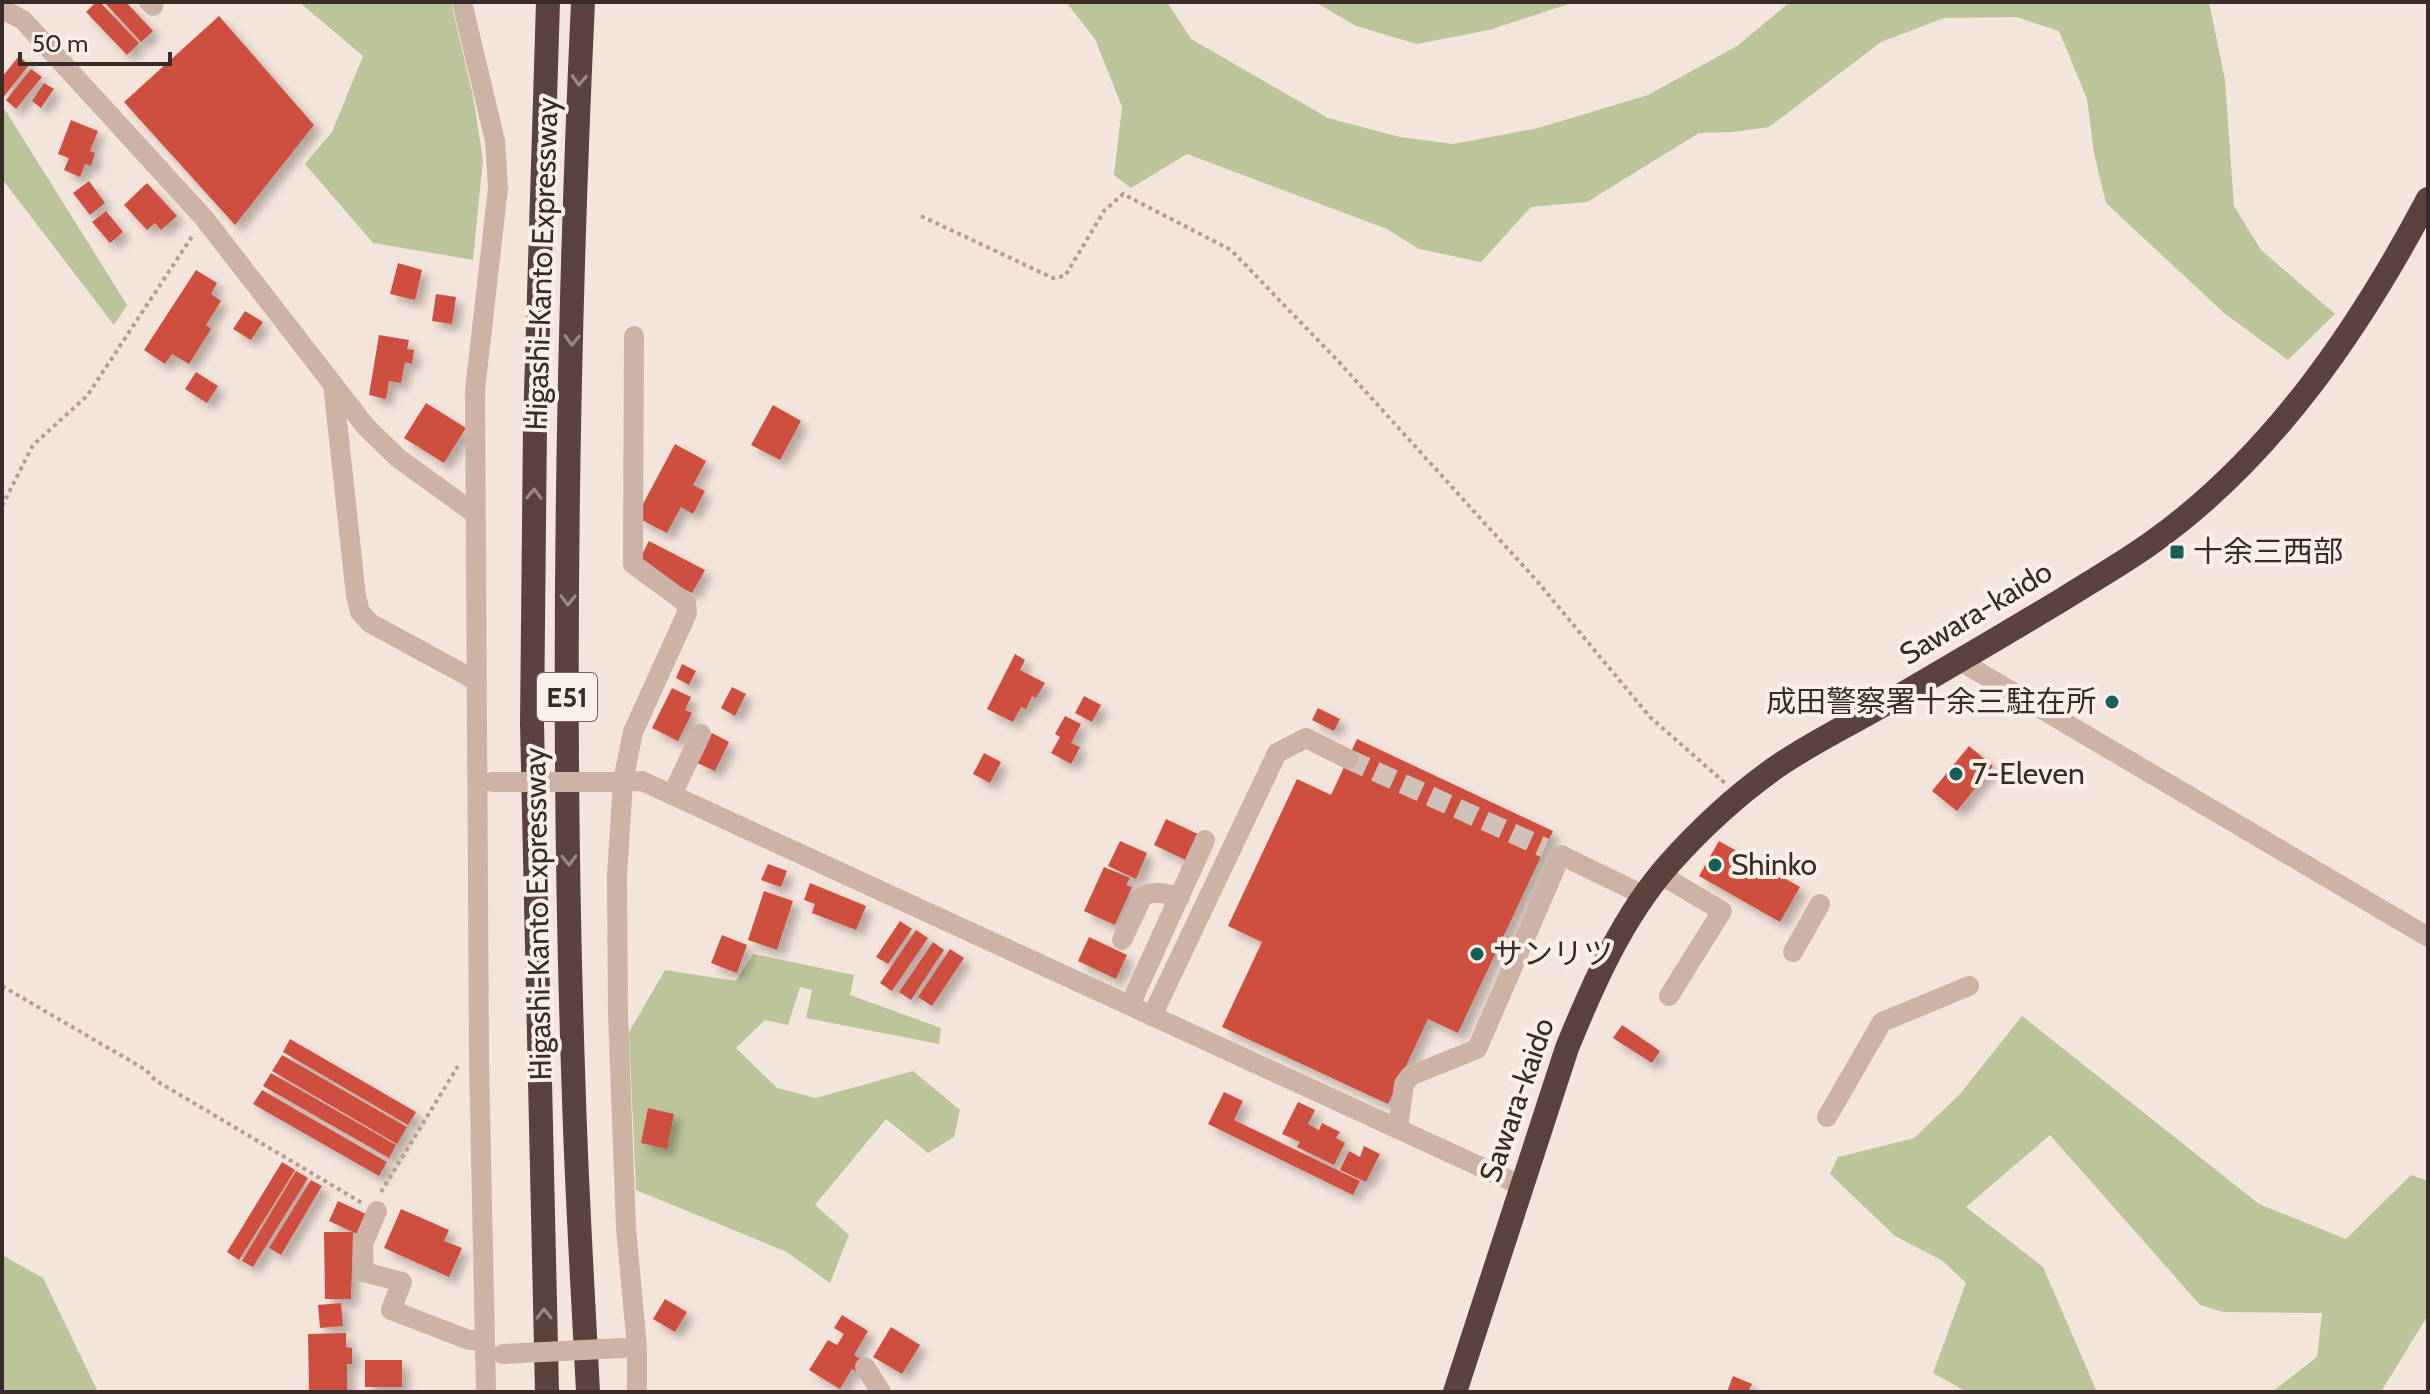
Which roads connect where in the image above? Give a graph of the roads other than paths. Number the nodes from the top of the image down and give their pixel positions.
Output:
1 (462, 2) edge
2 (548, 2) edge
3 (583, 2) edge
4 (8, 8) edge
5 (2428, 199) edge
6 (634, 336) dead end
7 (333, 384) junction
8 (474, 513) junction
9 (1960, 661) junction
10 (475, 680) junction
11 (701, 734) dead end
12 (1348, 759) tunnel mouth
13 (617, 782) junction
14 (484, 784) junction
15 (672, 795) junction
16 (1205, 840) dead end
17 (1661, 875) junction
18 (1645, 896) junction
19 (1180, 897) junction
20 (1820, 904) dead end
21 (2428, 937) edge
22 (1122, 940) dead end
23 (1793, 952) dead end
24 (1969, 986) dead end
25 (1669, 996) dead end
26 (1130, 1005) junction
27 (1152, 1016) junction
28 (1827, 1117) dead end
29 (1398, 1129) junction
30 (1522, 1186) junction
31 (375, 1205) road end
32 (630, 1347) junction
33 (491, 1349) junction
34 (865, 1367) dead end
35 (486, 1392) edge
36 (547, 1392) edge
37 (588, 1392) edge
38 (637, 1392) edge
39 (881, 1392) edge
40 (1455, 1392) edge

1 - 8 street
36 -> 2 highway, Higashi-Kanto Expressway / E51
3 -> 37 highway, Higashi-Kanto Expressway / E51
4 - 7 street
5 - 9 highway, Sawara-kaido
6 - 13 street
7 - 8 street
7 - 10 street
8 - 10 street
9 - 17 highway, Sawara-kaido
9 - 21 street
10 - 14 street
11 - 15 street
12 - 27 street
13 - 14 street, bridge
13 - 15 street
13 - 32 street
14 - 33 street
15 - 26 street
16 - 19 street
17 - 18 highway, Sawara-kaido
17 - 25 street
18 - 29 street
18 - 30 highway, Sawara-kaido
19 - 22 street
19 - 26 street
20 - 23 street
24 - 28 street
26 - 27 street
27 - 29 street
29 - 30 street
30 - 40 highway, Sawara-kaido
31 - 33 street
32 - 33 street, bridge
32 - 38 street
33 - 35 street
34 - 39 street

